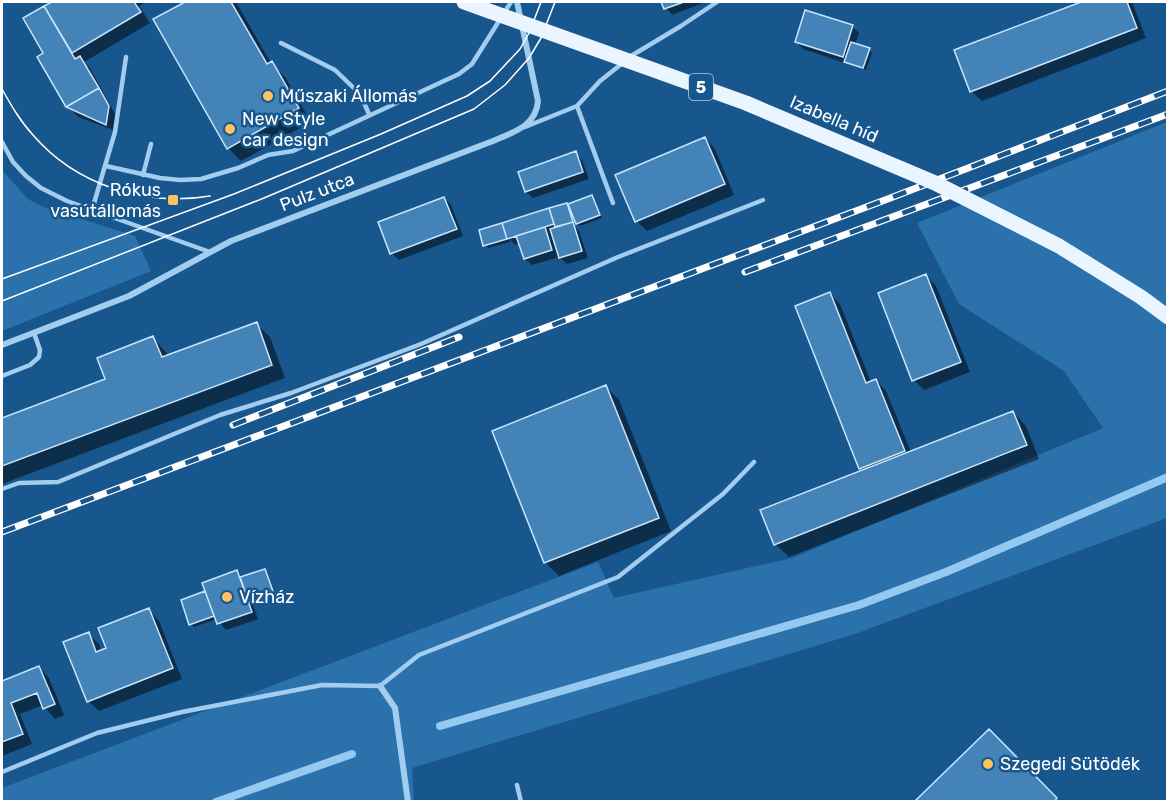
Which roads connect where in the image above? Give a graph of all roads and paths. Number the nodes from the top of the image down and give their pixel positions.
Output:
1 (464, 2) edge
2 (511, 2) edge
3 (517, 2) edge
4 (717, 2) edge
5 (281, 43) dead end
6 (126, 57) dead end
7 (577, 106) junction
8 (369, 114) junction
9 (523, 128) junction
10 (2, 142) edge
11 (151, 144) dead end
12 (106, 166) junction
13 (143, 176) junction
14 (763, 200) dead end
15 (613, 203) dead end
16 (92, 210) junction
17 (210, 252) junction
18 (1167, 317) edge
19 (34, 333) junction
20 (2, 345) edge
21 (2, 376) edge
22 (754, 462) dead end
23 (2, 489) edge
24 (380, 686) junction
25 (2, 772) edge
26 (517, 785) dead end
27 (408, 801) edge
28 (521, 801) edge

1 - 18 main road, Izabella híd / 5, bridge
2 - 8 lane
3 - 9 street
4 - 7 lane
5 - 8 lane
6 - 12 lane
7 - 9 lane
7 - 15 lane
8 - 13 lane
9 - 17 street, Pulz utca
10 - 16 lane
11 - 13 lane
12 - 13 lane
12 - 16 lane
14 - 23 lane
16 - 17 lane
17 - 19 street, Pulz utca
19 - 20 street, Pulz utca
19 - 21 lane
22 - 24 lane
24 - 25 lane
24 - 27 street
26 - 28 lane

